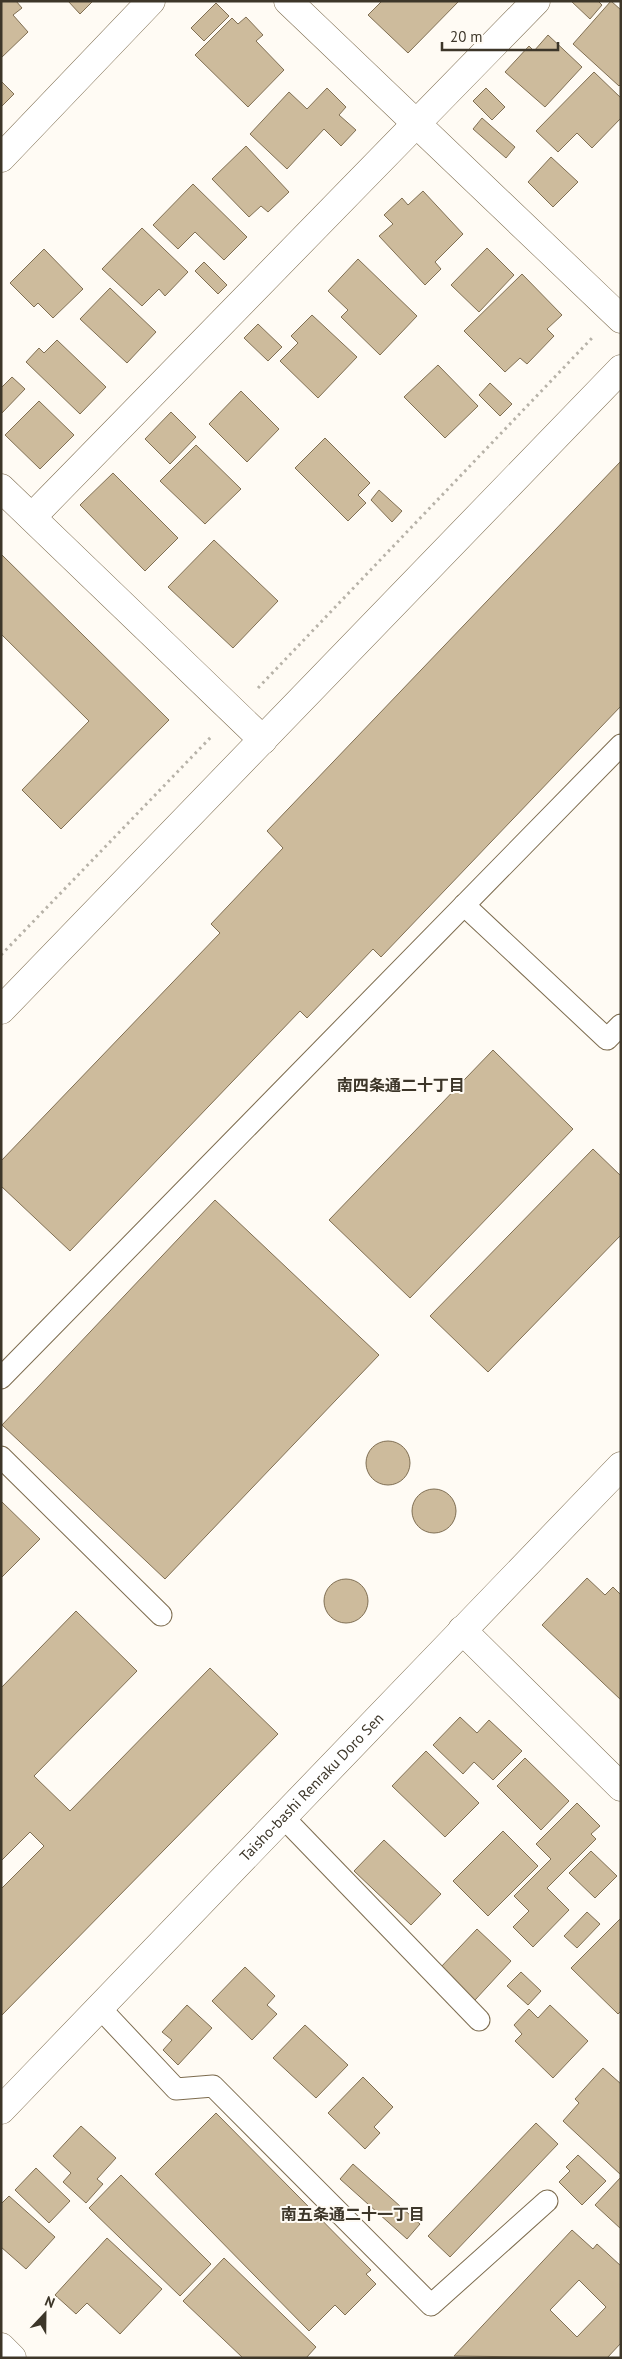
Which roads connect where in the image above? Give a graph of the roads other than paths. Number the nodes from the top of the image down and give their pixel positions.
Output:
1 (151, 1) edge
2 (288, 1) edge
3 (536, 1) edge
4 (416, 126) junction
5 (1, 158) edge
6 (618, 316) edge
7 (621, 369) edge
8 (1, 488) edge
9 (32, 517) junction
10 (263, 740) junction
11 (621, 745) edge
12 (464, 905) junction
13 (1, 1010) edge
14 (621, 1025) edge
15 (1, 1378) edge
16 (1, 1457) edge
17 (621, 1466) edge
18 (161, 1615) dead end
19 (462, 1630) junction
20 (621, 1787) edge
21 (283, 1817) junction
22 (100, 2008) junction
23 (479, 2020) dead end
24 (1, 2110) edge
25 (547, 2201) dead end
26 (1, 2347) edge
27 (12, 2358) edge

1 - 5 street
2 - 4 street
3 - 4 street
4 - 6 street
4 - 9 street
7 - 10 street
8 - 9 street
9 - 10 street
10 - 13 street
11 - 12 lane
12 - 14 lane
12 - 15 lane
16 - 18 lane
17 - 19 street, Taisho-bashi Renraku Doro Sen
19 - 20 street
19 - 21 street, Taisho-bashi Renraku Doro Sen
21 - 22 street, Taisho-bashi Renraku Doro Sen
21 - 23 lane
22 - 24 street, Taisho-bashi Renraku Doro Sen
22 - 25 lane
26 - 27 street

